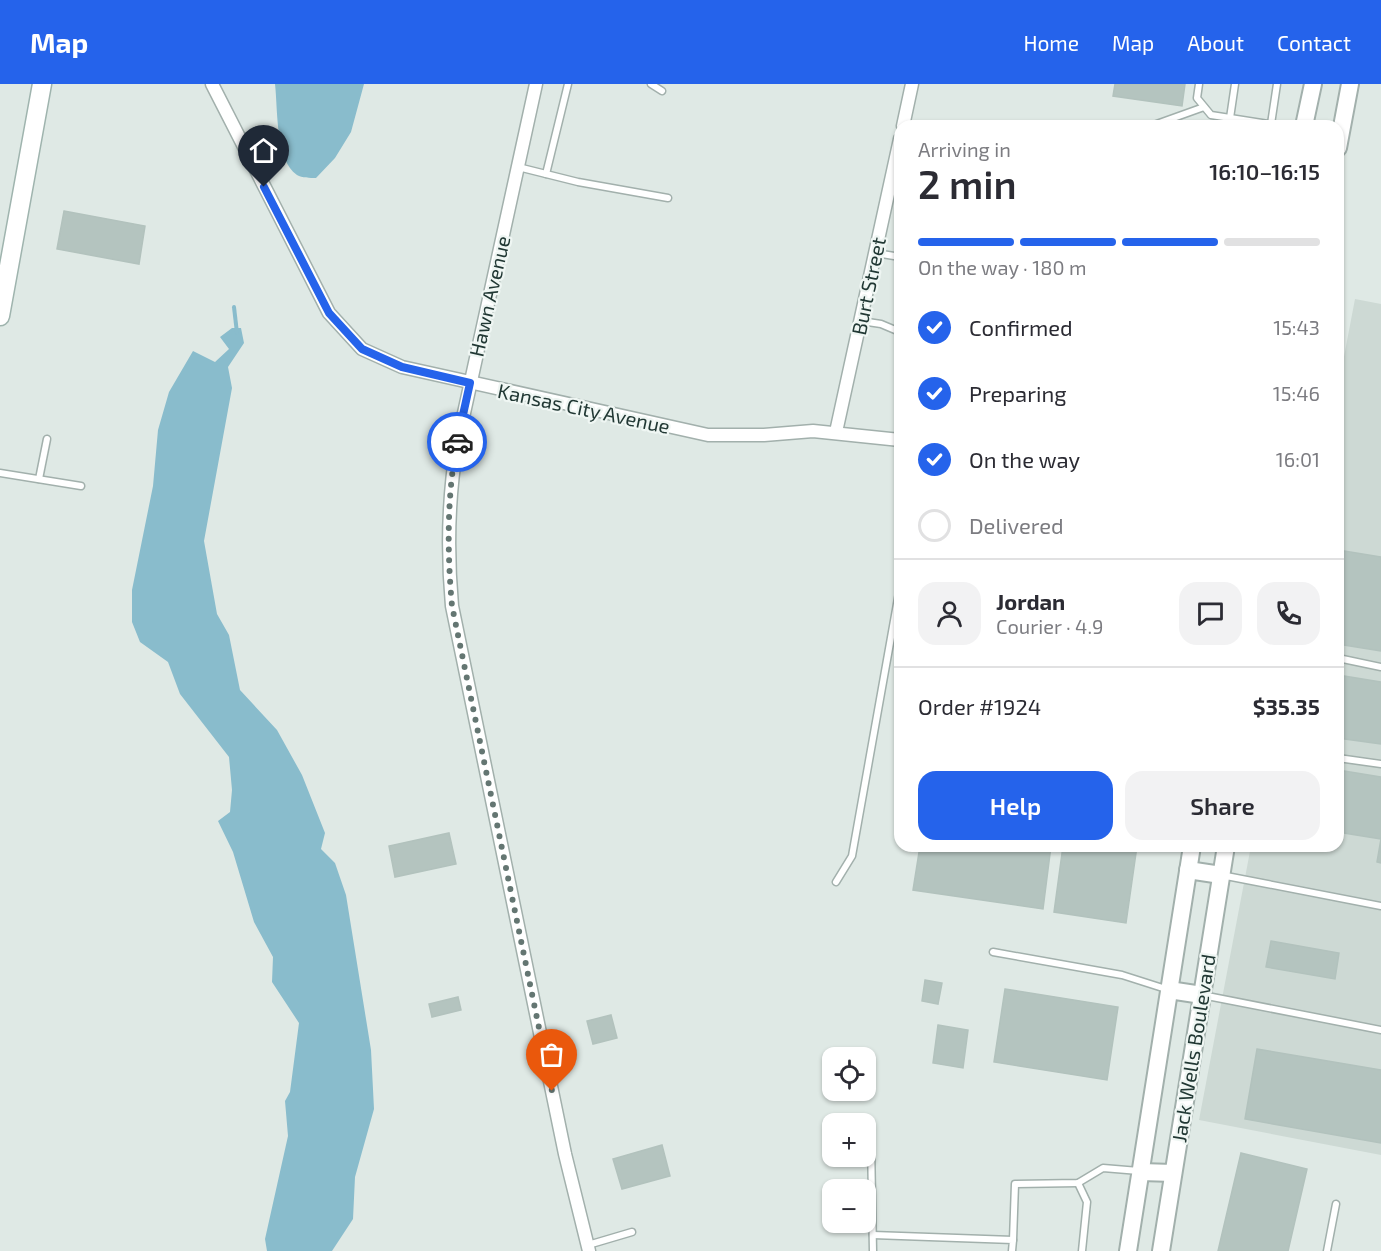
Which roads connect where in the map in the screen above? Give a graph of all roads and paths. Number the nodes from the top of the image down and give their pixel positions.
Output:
1 (42, 84) edge
2 (212, 84) edge
3 (536, 84) edge
4 (568, 84) edge
5 (651, 84) edge
6 (912, 84) edge
7 (1199, 84) edge
8 (1235, 84) edge
9 (1277, 84) edge
10 (1313, 84) edge
11 (1350, 84) edge
12 (662, 92) dead end
13 (1204, 107) junction
14 (1230, 118) junction
15 (904, 120) edge
16 (1168, 120) edge
17 (1244, 120) edge
18 (1272, 120) edge
19 (1305, 120) edge
20 (1343, 120) edge
21 (518, 167) junction
22 (546, 174) junction
23 (894, 186) edge
24 (668, 198) dead end
25 (875, 253) junction
26 (894, 255) edge
27 (0, 316) edge
28 (860, 321) junction
29 (894, 329) edge
30 (470, 383) junction
31 (836, 432) junction
32 (47, 439) dead end
33 (894, 439) edge
34 (0, 472) edge
35 (39, 479) junction
36 (81, 486) dead end
37 (894, 621) edge
38 (1344, 659) edge
39 (1381, 667) edge
40 (1344, 759) edge
41 (1381, 764) edge
42 (1191, 852) edge
43 (1225, 852) edge
44 (1188, 870) junction
45 (1221, 875) junction
46 (836, 882) dead end
47 (1381, 906) edge
48 (993, 952) dead end
49 (1169, 990) junction
50 (1202, 995) junction
51 (1381, 1030) edge
52 (872, 1167) edge
53 (1141, 1172) junction
54 (1173, 1173) junction
55 (1078, 1183) junction
56 (1336, 1204) dead end
57 (632, 1232) dead end
58 (873, 1235) junction
59 (1013, 1240) junction
60 (588, 1248) edge
61 (873, 1251) edge
62 (1012, 1251) edge
63 (1082, 1251) edge
64 (1128, 1251) edge
65 (1161, 1251) edge
66 (1327, 1251) edge

1 - 27 main road
2 - 30 street, Kansas City Avenue
3 - 21 street, Hawn Avenue
4 - 22 lane
5 - 12 lane
6 - 15 street
7 - 13 lane
8 - 14 lane
9 - 18 lane
10 - 19 street
11 - 20 street
13 - 14 lane
13 - 16 lane
14 - 17 lane
21 - 22 lane
21 - 30 street, Hawn Avenue
22 - 24 lane
23 - 25 street, Burt Street
25 - 26 lane
25 - 28 street, Burt Street
28 - 29 lane
28 - 31 street, Burt Street
30 - 31 street, Kansas City Avenue
30 - 60 street, Hawn Avenue
31 - 33 street, Kansas City Avenue
32 - 35 lane
34 - 35 lane
35 - 36 lane
37 - 46 lane
38 - 39 lane
40 - 41 lane
42 - 44 street, Jack Wells Boulevard
43 - 45 street, Jack Wells Boulevard
44 - 45 street
44 - 49 street, Jack Wells Boulevard
45 - 47 lane
45 - 50 street, Jack Wells Boulevard
48 - 49 lane
49 - 50 street
49 - 53 street, Jack Wells Boulevard
50 - 51 lane
50 - 54 street, Jack Wells Boulevard
52 - 58 lane
53 - 54 street
53 - 55 lane
53 - 64 street, Jack Wells Boulevard
54 - 65 street, Jack Wells Boulevard
55 - 59 lane
55 - 63 lane
56 - 66 lane
57 - 60 lane
58 - 59 lane
58 - 61 lane
59 - 62 lane

